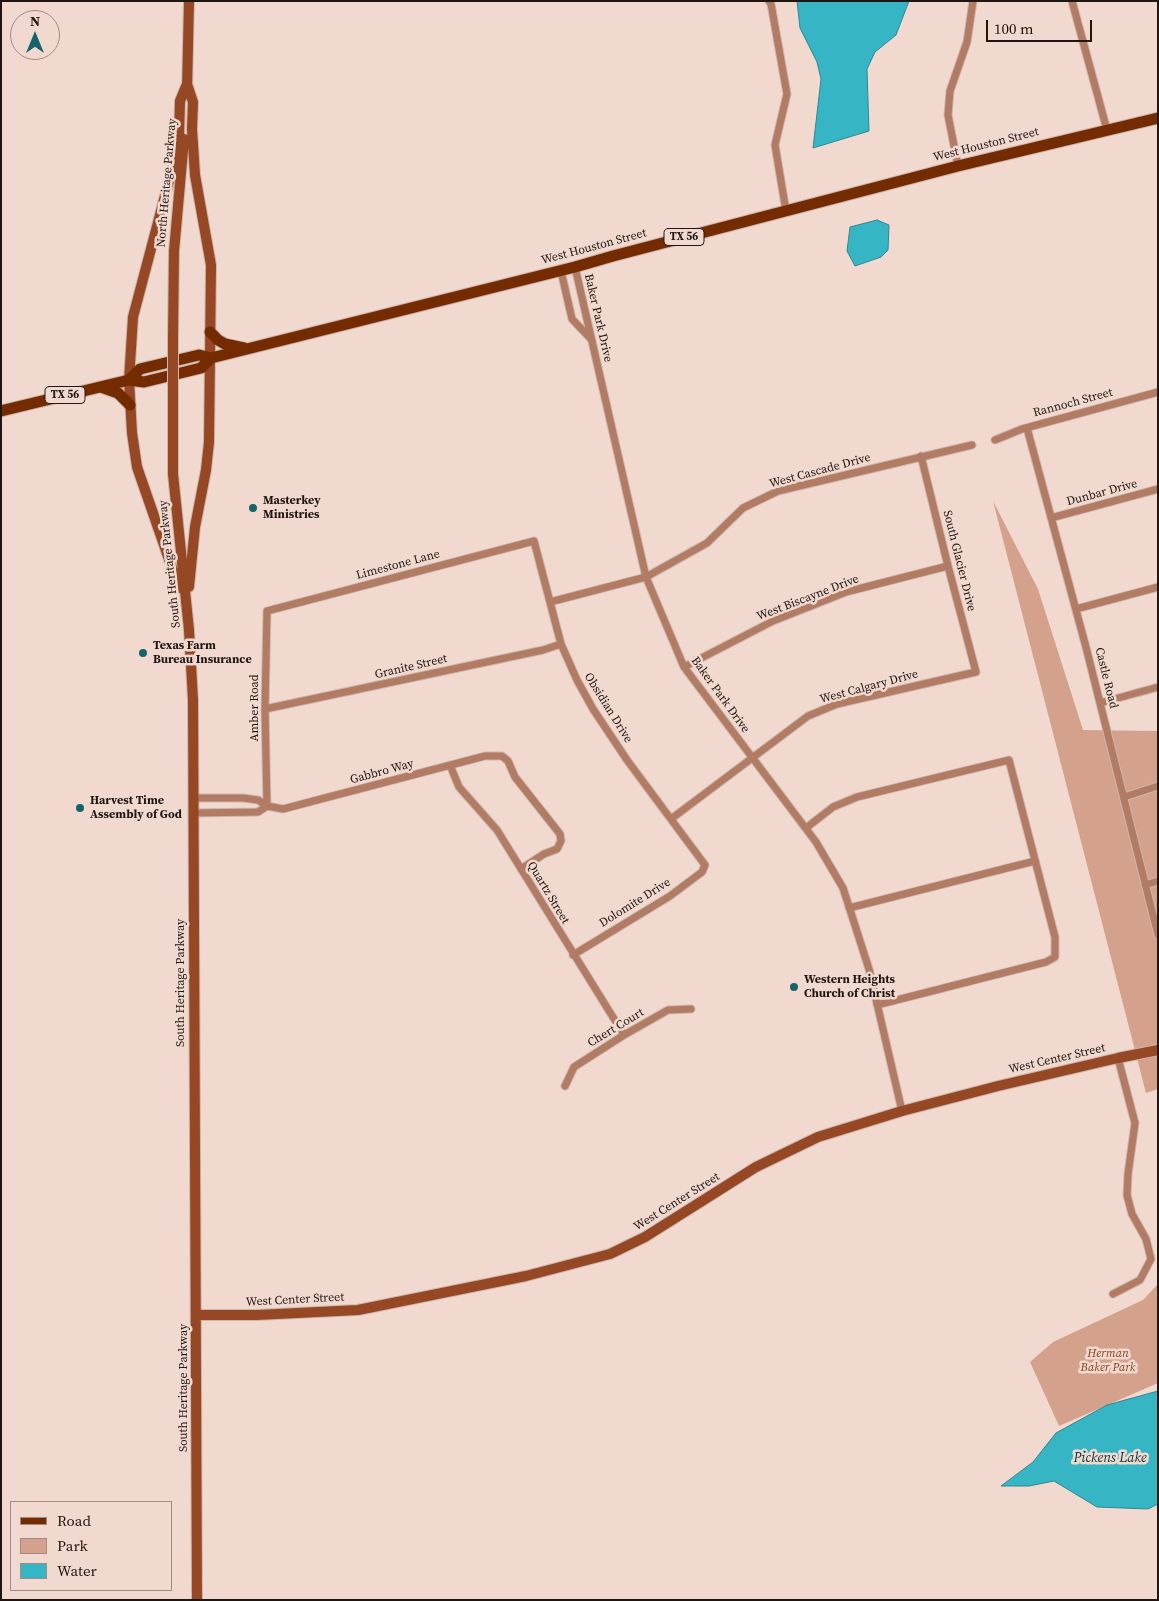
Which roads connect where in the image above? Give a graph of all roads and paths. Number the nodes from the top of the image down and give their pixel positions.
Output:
1 (189, 1) edge
2 (769, 1) edge
3 (973, 1) edge
4 (1072, 1) edge
5 (187, 84) junction
6 (1158, 118) edge
7 (1107, 130) junction
8 (958, 166) junction
9 (786, 211) junction
10 (575, 267) junction
11 (560, 271) junction
12 (210, 332) junction
13 (592, 340) junction
14 (249, 349) junction
15 (211, 358) junction
16 (173, 366) joint
17 (129, 380) junction
18 (101, 387) junction
19 (1158, 392) edge
20 (130, 405) junction
21 (1, 411) edge
22 (1026, 428) junction
23 (995, 440) dead end
24 (972, 445) dead end
25 (921, 456) junction
26 (1158, 489) edge
27 (1051, 518) junction
28 (534, 541) joint
29 (948, 566) junction
30 (646, 577) junction
31 (1158, 587) edge
32 (550, 602) junction
33 (1076, 609) junction
34 (267, 611) joint
35 (189, 630) junction
36 (561, 644) junction
37 (684, 667) junction
38 (976, 672) joint
39 (1158, 687) edge
40 (1100, 703) junction
41 (265, 709) junction
42 (751, 758) junction
43 (450, 765) junction
44 (1158, 786) edge
45 (1124, 797) junction
46 (193, 798) junction
47 (267, 806) junction
48 (193, 813) junction
49 (671, 819) junction
50 (806, 828) junction
51 (1035, 861) junction
52 (705, 865) joint
53 (521, 870) junction
54 (1158, 881) edge
55 (1145, 885) junction
56 (849, 908) junction
57 (1158, 935) edge
58 (573, 955) junction
59 (878, 1005) junction
60 (692, 1010) dead end
61 (624, 1035) junction
62 (1158, 1050) edge
63 (1118, 1058) junction
64 (565, 1086) dead end
65 (902, 1111) junction
66 (1113, 1294) dead end
67 (196, 1315) junction
68 (197, 1600) edge

1 - 5 main road, North Heritage Parkway
2 - 9 street
3 - 8 street
4 - 7 street
5 - 12 main road
5 - 16 main road, North Heritage Parkway, bridge
5 - 17 main road
6 - 7 main road, West Houston Street / TX 56
7 - 8 main road, West Houston Street / TX 56
8 - 9 main road, West Houston Street / TX 56
9 - 10 main road, West Houston Street / TX 56
10 - 11 main road, West Houston Street / TX 56
10 - 13 street, Baker Park Drive
11 - 13 street
11 - 14 main road, West Houston Street / TX 56
12 - 14 main road
12 - 15 main road
13 - 30 street, Baker Park Drive
14 - 15 main road, West Houston Street / TX 56
15 - 17 main road, West Houston Street / TX 56
15 - 35 main road
16 - 35 main road, South Heritage Parkway, bridge
17 - 18 main road, West Houston Street / TX 56
17 - 20 main road
18 - 20 main road
18 - 21 main road, West Houston Street / TX 56
19 - 22 street, Rannoch Street
20 - 35 main road
22 - 23 street, Rannoch Street
22 - 27 street, Castle Road
24 - 25 street, West Cascade Drive
25 - 29 street, South Glacier Drive
25 - 30 street, West Cascade Drive
26 - 27 street, Dunbar Drive
27 - 33 street, Castle Road
28 - 32 street, Obsidian Drive
28 - 34 street, Limestone Lane
29 - 37 street, West Biscayne Drive
29 - 38 street, South Glacier Drive
30 - 32 street, West Cascade Drive
30 - 37 street, Baker Park Drive
31 - 33 street
32 - 36 street, Obsidian Drive
33 - 40 street, Castle Road
34 - 41 street, Amber Road
35 - 46 main road, South Heritage Parkway
36 - 41 street, Granite Street
36 - 49 street, Obsidian Drive
37 - 42 street, Baker Park Drive
38 - 42 street, West Calgary Drive
39 - 40 street
40 - 45 street, Castle Road
41 - 47 street, Amber Road
42 - 49 street, West Calgary Drive
42 - 50 street, Baker Park Drive
43 - 47 street, Gabbro Way
43 - 53 street, Quartz Street
43 - 53 street, Gabbro Way
44 - 45 street
45 - 55 street, Castle Road
46 - 47 street, Gabbro Way
46 - 48 main road, South Heritage Parkway
47 - 48 street, Gabbro Way
48 - 67 main road, South Heritage Parkway
49 - 52 street, Obsidian Drive
50 - 51 street
50 - 56 street, Baker Park Drive
51 - 56 street
51 - 59 street
52 - 58 street, Dolomite Drive
53 - 58 street, Quartz Street
54 - 55 street
55 - 57 street, Castle Road
56 - 59 street, Baker Park Drive
58 - 61 street, Quartz Street
59 - 65 street, Baker Park Drive
60 - 61 street, Chert Court
61 - 64 street, Chert Court
62 - 63 main road, West Center Street
63 - 65 main road, West Center Street
63 - 66 street
65 - 67 main road, West Center Street
67 - 68 main road, South Heritage Parkway

